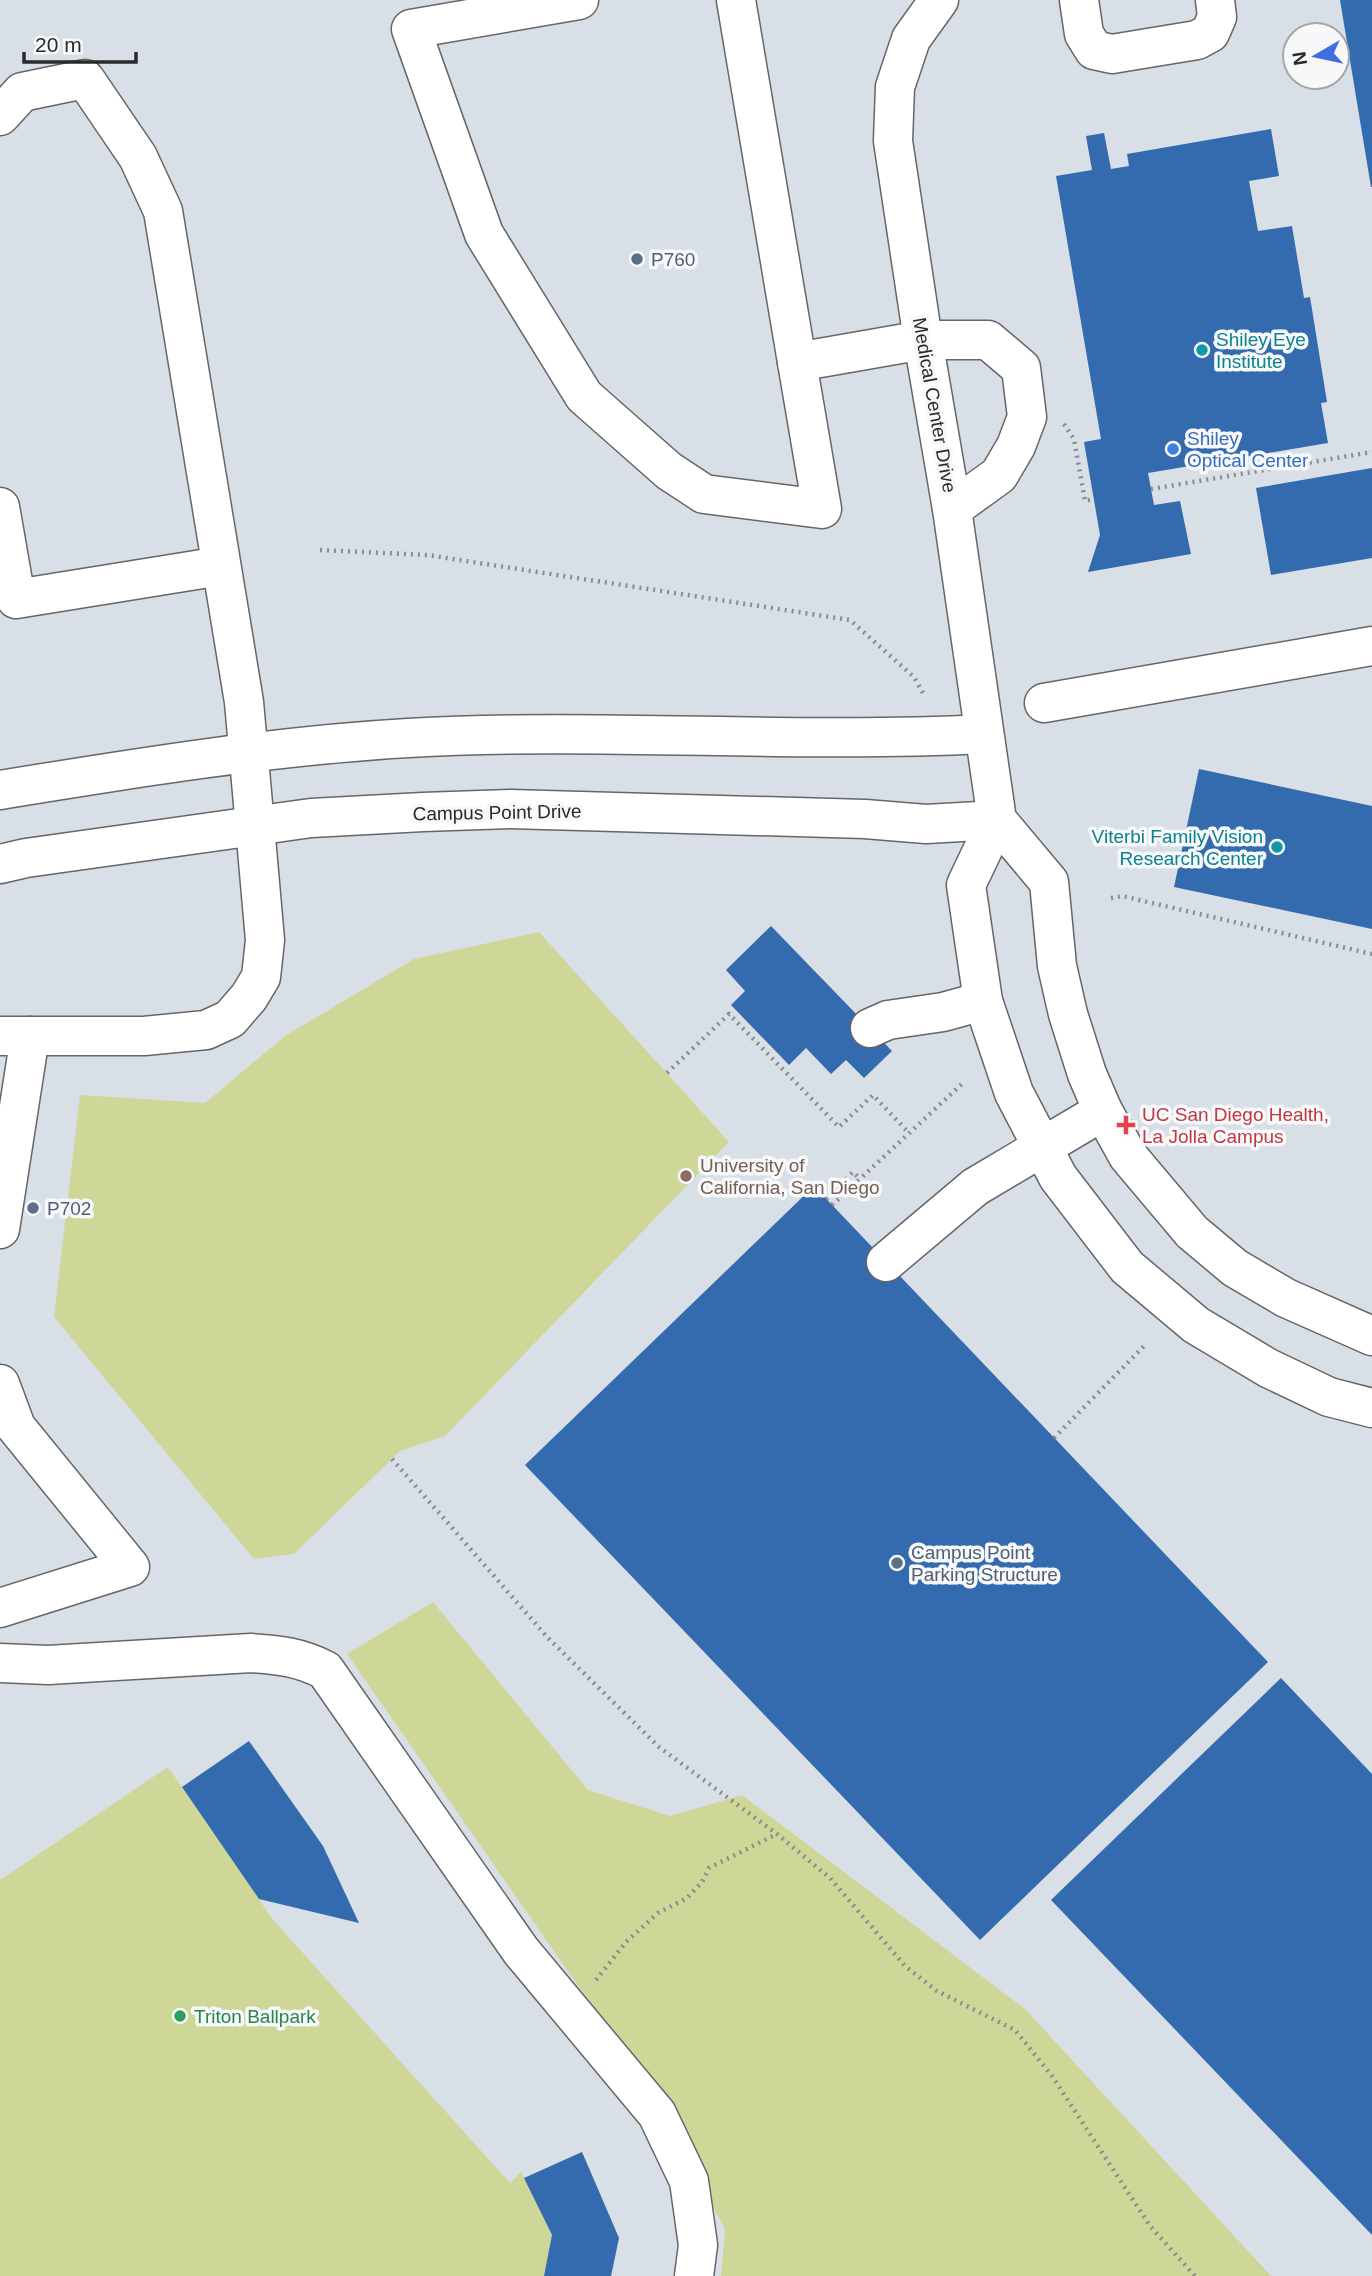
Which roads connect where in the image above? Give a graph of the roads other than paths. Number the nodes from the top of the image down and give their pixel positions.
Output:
1 (579, 0) edge
2 (736, 0) edge
3 (939, 0) edge
4 (1079, 0) edge
5 (1215, 0) edge
6 (0, 116) edge
7 (923, 340) junction
8 (797, 362) junction
9 (0, 507) edge
10 (952, 509) junction
11 (221, 566) junction
12 (1372, 646) edge
13 (1044, 703) dead end
14 (984, 734) junction
15 (249, 754) junction
16 (0, 790) edge
17 (996, 820) junction
18 (255, 825) junction
19 (0, 864) edge
20 (983, 1001) junction
21 (870, 1028) dead end
22 (15, 1036) edge
23 (1103, 1111) junction
24 (1041, 1146) junction
25 (0, 1229) edge
26 (886, 1262) dead end
27 (1372, 1336) edge
28 (0, 1384) edge
29 (1372, 1408) edge
30 (5, 1598) edge
31 (0, 1663) edge
32 (694, 2276) edge

1 - 8 street
2 - 8 street
3 - 7 street, Medical Center Drive
4 - 5 street
6 - 11 street
7 - 8 street
7 - 10 street, Medical Center Drive
7 - 10 street
9 - 11 street
10 - 14 street, Medical Center Drive
11 - 15 street
12 - 13 street
14 - 15 street
14 - 17 street, Medical Center Drive
15 - 16 street
15 - 18 street
17 - 18 street, Campus Point Drive
17 - 20 street
17 - 23 street
18 - 19 street, Campus Point Drive
18 - 22 street
20 - 21 street
20 - 24 street
22 - 25 street
23 - 24 street
23 - 27 street
24 - 26 street
24 - 29 street
28 - 30 street
31 - 32 street

